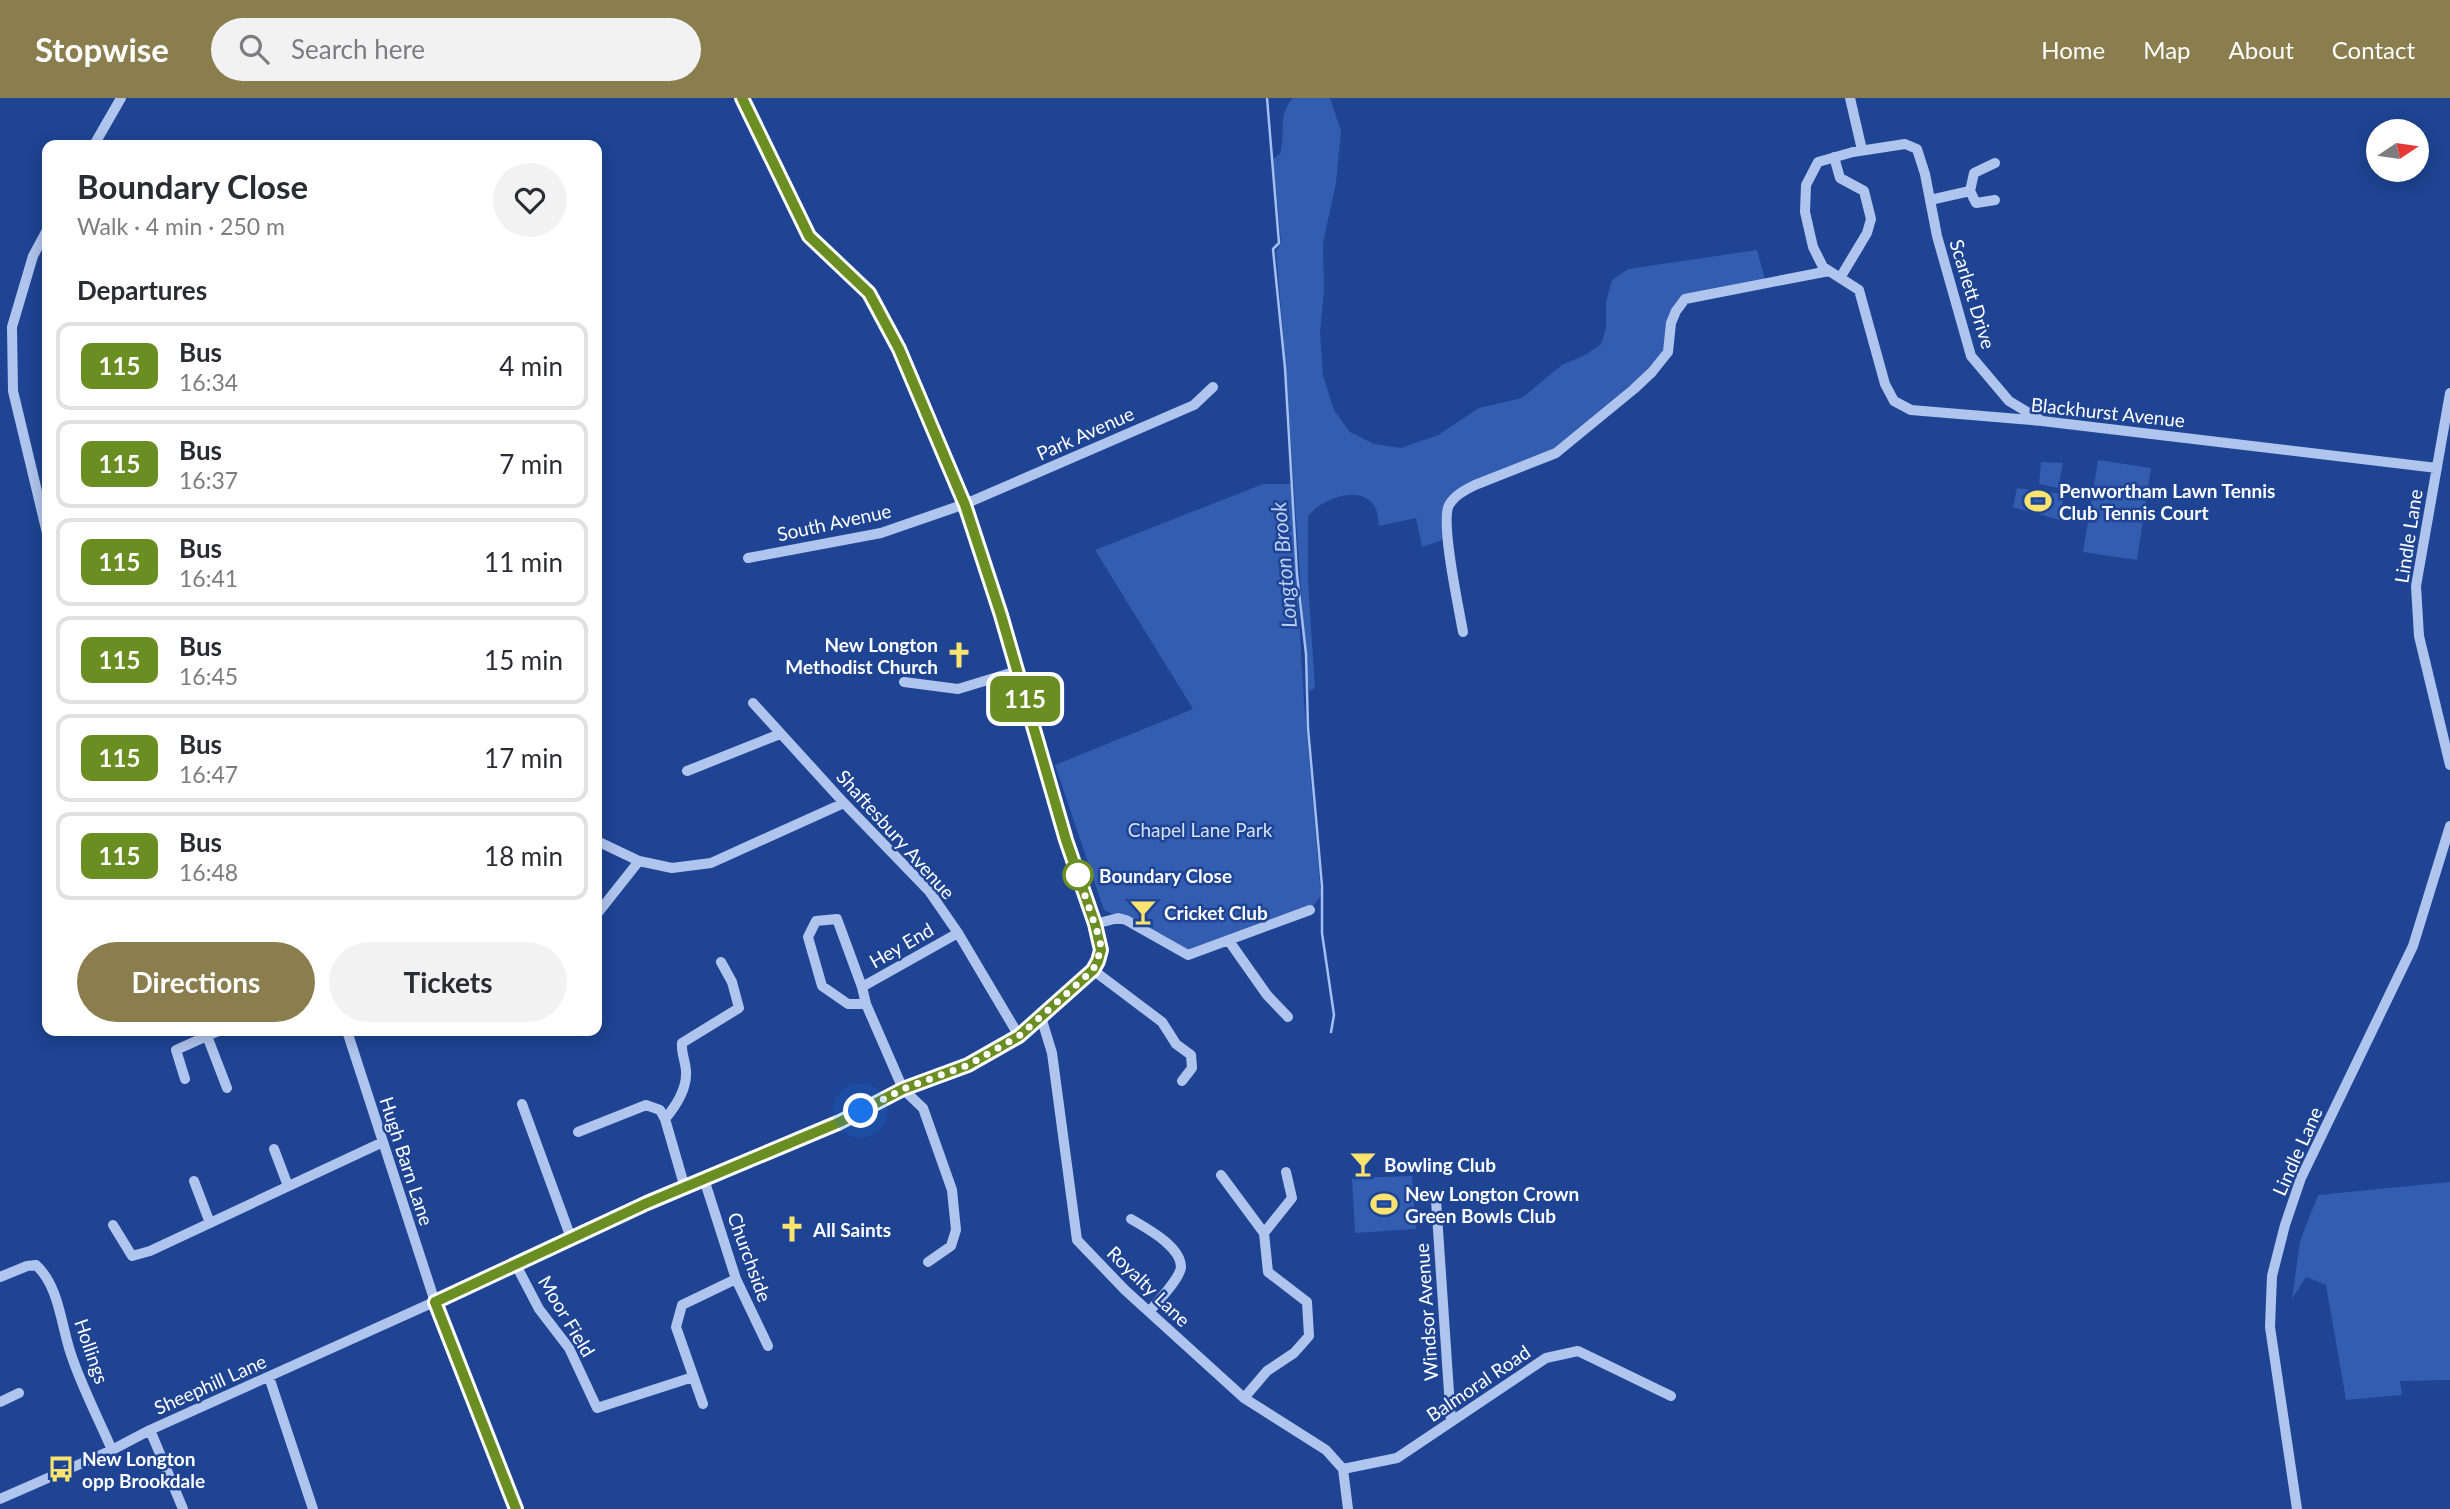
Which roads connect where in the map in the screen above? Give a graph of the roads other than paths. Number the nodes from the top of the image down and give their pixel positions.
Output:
1 (121, 98) edge
2 (742, 98) edge
3 (1850, 98) edge
4 (97, 140) edge
5 (1863, 150) junction
6 (1834, 157) junction
7 (1996, 163) dead end
8 (1970, 191) junction
9 (1930, 200) junction
10 (1995, 200) dead end
11 (42, 239) edge
12 (1829, 271) junction
13 (1840, 278) junction
14 (6, 327) edge
15 (1213, 387) dead end
16 (2450, 393) edge
17 (2042, 421) junction
18 (2437, 468) junction
19 (965, 505) junction
20 (42, 512) edge
21 (748, 558) dead end
22 (1463, 632) dead end
23 (1017, 671) junction
24 (904, 682) dead end
25 (753, 703) dead end
26 (780, 734) junction
27 (2450, 765) edge
28 (687, 771) dead end
29 (844, 803) junction
30 (2450, 826) edge
31 (602, 843) edge
32 (639, 861) junction
33 (602, 908) edge
34 (1310, 910) dead end
35 (1095, 924) junction
36 (958, 933) junction
37 (1229, 941) junction
38 (721, 962) dead end
39 (1093, 970) junction
40 (862, 987) junction
41 (866, 1004) junction
42 (1041, 1017) junction
43 (1288, 1017) dead end
44 (207, 1036) edge
45 (349, 1036) edge
46 (1019, 1036) junction
47 (202, 1038) junction
48 (185, 1079) dead end
49 (1182, 1081) dead end
50 (226, 1088) dead end
51 (903, 1089) junction
52 (522, 1104) dead end
53 (665, 1119) junction
54 (578, 1132) dead end
55 (383, 1142) junction
56 (274, 1149) dead end
57 (1286, 1172) dead end
58 (1222, 1175) dead end
59 (704, 1179) junction
60 (194, 1181) dead end
61 (288, 1186) junction
62 (685, 1188) junction
63 (1436, 1200) dead end
64 (1131, 1219) dead end
65 (210, 1223) junction
66 (113, 1225) dead end
67 (1264, 1233) junction
68 (571, 1238) junction
69 (928, 1262) dead end
70 (516, 1265) junction
71 (0, 1277) edge
72 (736, 1279) junction
73 (435, 1302) junction
74 (1149, 1312) junction
75 (768, 1346) dead end
76 (269, 1377) junction
77 (693, 1377) junction
78 (19, 1393) dead end
79 (1671, 1396) dead end
80 (1244, 1398) junction
81 (0, 1402) edge
82 (703, 1404) dead end
83 (1451, 1422) junction
84 (150, 1430) junction
85 (112, 1450) junction
86 (1343, 1469) junction
87 (0, 1499) edge
88 (183, 1509) edge
89 (313, 1509) edge
90 (516, 1509) edge
91 (1348, 1509) edge
92 (2297, 1509) edge

1 - 4 street
2 - 19 street
3 - 5 street
5 - 6 street
5 - 9 street, Scarlett Drive
6 - 12 street
6 - 13 street
7 - 8 street
8 - 9 street
8 - 10 street
9 - 17 street, Scarlett Drive
11 - 14 street
12 - 13 street
12 - 22 street
13 - 17 street, Blackhurst Avenue
14 - 20 street
15 - 19 street, Park Avenue
16 - 18 street, Lindle Lane
17 - 18 street, Blackhurst Avenue
18 - 27 street, Lindle Lane
19 - 21 street, South Avenue
19 - 23 street
23 - 24 street
23 - 35 street
25 - 26 street, Shaftesbury Avenue
26 - 28 street
26 - 29 street, Shaftesbury Avenue
29 - 32 street
29 - 36 street, Shaftesbury Avenue
30 - 92 street, Lindle Lane
31 - 32 street
32 - 33 street
34 - 37 street
35 - 37 street
35 - 39 street
36 - 40 street, Hey End
36 - 46 street, Shaftesbury Avenue
37 - 43 street
38 - 53 street
39 - 42 street, Sheephill Lane
39 - 49 street
40 - 41 street
40 - 41 street
41 - 51 street
42 - 46 street, Sheephill Lane
42 - 74 street, Royalty Lane
44 - 47 street
45 - 55 street, Hugh Barn Lane
46 - 51 street, Sheephill Lane
47 - 48 street
47 - 50 street
51 - 59 street, Sheephill Lane
51 - 69 street
52 - 68 street
53 - 54 street
53 - 62 street
55 - 61 street
55 - 73 street, Hugh Barn Lane
56 - 61 street
57 - 67 street
58 - 67 street
59 - 62 street, Sheephill Lane
59 - 72 street, Churchside
60 - 65 street
61 - 65 street
62 - 68 street, Sheephill Lane
63 - 83 street, Windsor Avenue
64 - 74 street
65 - 66 street
67 - 80 street
68 - 70 street, Sheephill Lane
70 - 73 street, Sheephill Lane
70 - 77 street, Moor Field
71 - 85 street, Hollings
72 - 75 street, Churchside
72 - 77 street
73 - 76 street, Sheephill Lane
73 - 90 street, Hugh Barn Lane
74 - 80 street, Royalty Lane
76 - 84 street, Sheephill Lane
76 - 89 street
77 - 82 street
78 - 81 street
79 - 83 street, Balmoral Road
80 - 86 street, Royalty Lane
83 - 86 street, Balmoral Road
84 - 85 street, Sheephill Lane
84 - 88 street
85 - 87 street, Sheephill Lane
86 - 91 street

